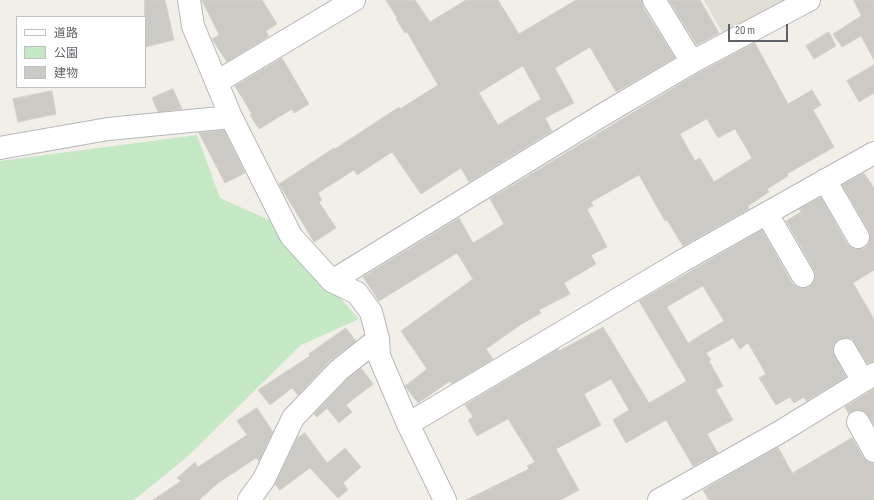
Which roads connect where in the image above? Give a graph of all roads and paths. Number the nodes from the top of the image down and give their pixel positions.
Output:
1 (189, 0) edge
2 (354, 0) edge
3 (654, 0) edge
4 (809, 0) edge
5 (692, 62) junction
6 (217, 82) junction
7 (231, 117) junction
8 (0, 148) edge
9 (874, 153) edge
10 (824, 180) junction
11 (767, 214) junction
12 (858, 237) dead end
13 (803, 276) dead end
14 (332, 281) junction
15 (378, 339) junction
16 (845, 350) dead end
17 (868, 378) edge
18 (858, 422) dead end
19 (408, 424) junction
20 (874, 451) edge
21 (249, 500) edge
22 (445, 500) edge
23 (659, 500) edge

1 - 6 street
2 - 6 street
3 - 5 street
4 - 5 street
5 - 14 street
6 - 7 street
7 - 8 street
7 - 14 street
9 - 10 street
10 - 11 street
10 - 12 street
11 - 13 street
11 - 19 street
14 - 15 street
15 - 19 street
15 - 21 street
16 - 17 street
17 - 23 street
18 - 20 street
19 - 22 street

